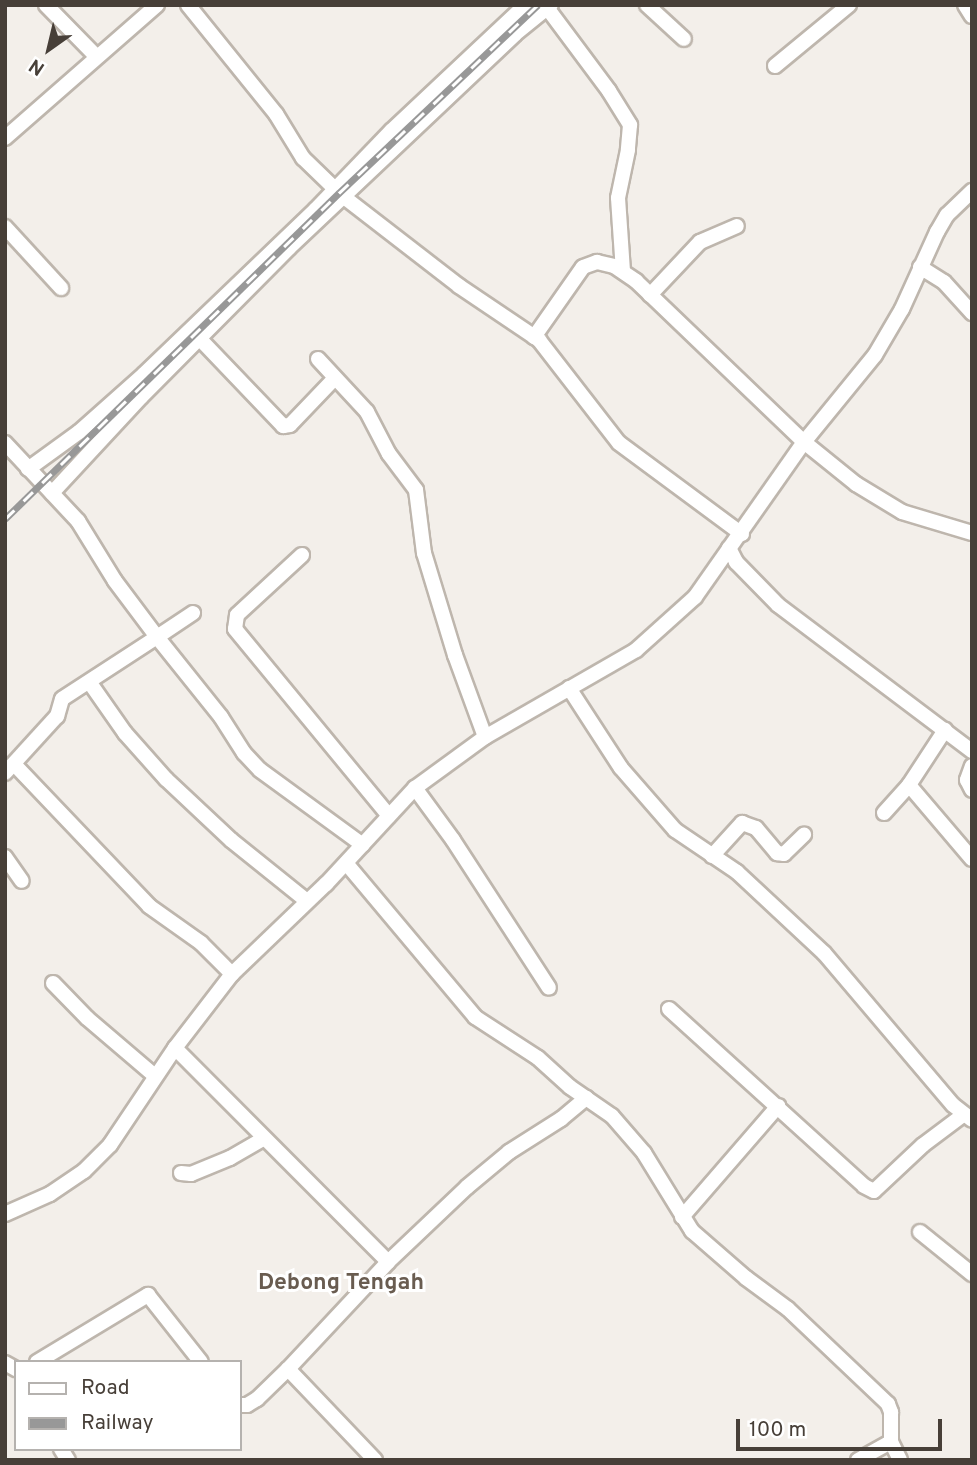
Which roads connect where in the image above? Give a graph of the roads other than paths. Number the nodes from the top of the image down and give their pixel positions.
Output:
1 (46, 5) edge
2 (157, 5) edge
3 (188, 5) edge
4 (525, 5) edge
5 (648, 5) edge
6 (849, 5) edge
7 (965, 5) edge
8 (548, 6) edge
9 (972, 16) edge
10 (684, 38) dead end
11 (96, 56) junction
12 (775, 66) dead end
13 (5, 138) edge
14 (972, 191) edge
15 (339, 193) junction
16 (737, 226) dead end
17 (5, 227) edge
18 (920, 267) junction
19 (623, 271) junction
20 (61, 288) dead end
21 (650, 295) junction
22 (972, 313) edge
23 (534, 337) junction
24 (199, 338) junction
25 (318, 359) dead end
26 (334, 379) junction
27 (804, 442) junction
28 (5, 443) edge
29 (28, 469) junction
30 (51, 493) junction
31 (972, 533) edge
32 (742, 534) junction
33 (729, 548) junction
34 (302, 555) dead end
35 (193, 613) dead end
36 (157, 637) junction
37 (90, 683) junction
38 (569, 688) junction
39 (945, 730) junction
40 (485, 737) junction
41 (972, 751) edge
42 (972, 766) edge
43 (10, 769) edge
44 (909, 785) junction
45 (415, 788) junction
46 (972, 790) edge
47 (884, 813) dead end
48 (389, 816) junction
49 (804, 835) dead end
50 (363, 845) junction
51 (712, 856) junction
52 (5, 857) edge
53 (972, 859) edge
54 (346, 863) junction
55 (22, 881) dead end
56 (307, 901) junction
57 (232, 974) junction
58 (53, 983) dead end
59 (549, 988) dead end
60 (669, 1009) dead end
61 (174, 1048) junction
62 (155, 1076) junction
63 (586, 1098) junction
64 (778, 1106) junction
65 (968, 1118) edge
66 (264, 1138) junction
67 (181, 1173) dead end
68 (5, 1214) edge
69 (682, 1217) junction
70 (920, 1233) dead end
71 (388, 1262) junction
72 (972, 1274) edge
73 (40, 1360) edge
74 (199, 1360) edge
75 (288, 1369) junction
76 (242, 1405) edge
77 (891, 1442) junction
78 (375, 1460) edge
79 (858, 1460) edge
80 (900, 1460) edge

1 - 11 street
2 - 11 street
3 - 15 street
4 - 15 street
5 - 10 street
6 - 12 street
7 - 9 street
8 - 15 street
8 - 19 street
11 - 13 street
14 - 18 street
15 - 23 street
15 - 24 street
15 - 29 street
16 - 21 street
17 - 20 street
18 - 22 street
18 - 27 street
19 - 21 street
19 - 23 street
21 - 27 street
23 - 32 street
24 - 26 street
24 - 30 street
25 - 26 street
26 - 40 street
27 - 31 street
27 - 32 street
28 - 29 street
29 - 30 street
30 - 36 street
32 - 33 street
33 - 38 street
33 - 39 street
34 - 48 street
35 - 36 street
36 - 37 street
36 - 50 street
37 - 43 street
37 - 56 street
38 - 40 street
38 - 51 street
39 - 41 street
39 - 44 street
40 - 45 street
42 - 46 street
43 - 57 street
44 - 47 street
44 - 53 street
45 - 48 street
45 - 59 street
48 - 50 street
49 - 51 street
50 - 54 street
51 - 65 street
52 - 55 street
54 - 56 street
54 - 63 street
56 - 57 street
57 - 61 street
58 - 62 street
60 - 64 street
61 - 62 street
61 - 66 street
62 - 68 street
63 - 69 street
63 - 71 street
64 - 65 street
64 - 69 street
66 - 67 street
66 - 71 street
69 - 77 street
70 - 72 street
71 - 75 street
73 - 74 street
75 - 76 street
75 - 78 street
77 - 79 street
77 - 80 street

